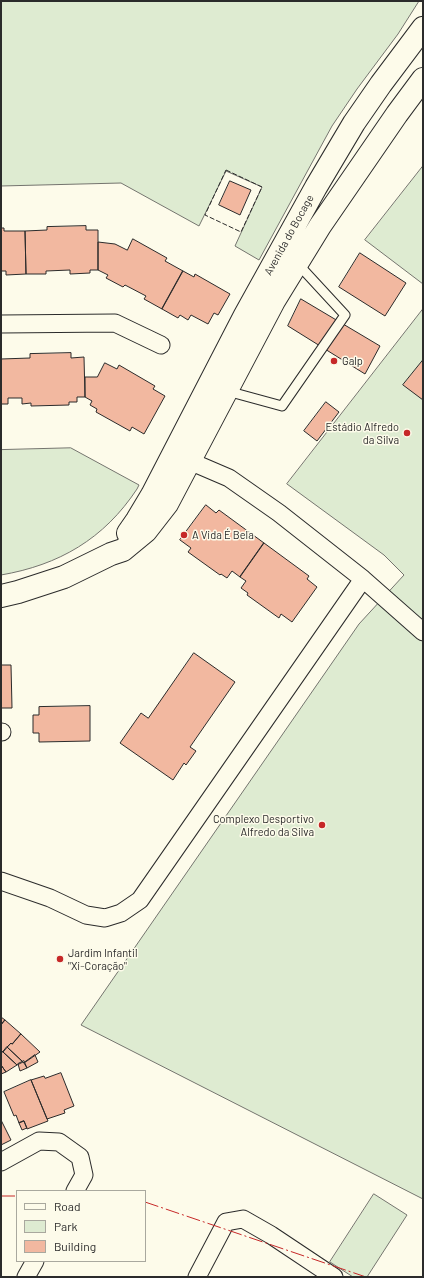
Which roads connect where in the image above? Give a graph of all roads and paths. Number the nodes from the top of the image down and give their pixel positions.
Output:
1 (423, 28) edge
2 (423, 79) edge
3 (297, 263) junction
4 (1, 324) edge
5 (161, 346) dead end
6 (220, 364) junction
7 (226, 391) junction
8 (181, 457) junction
9 (363, 579) junction
10 (1, 596) edge
11 (423, 632) edge
12 (1, 881) edge
13 (1, 1162) edge
14 (76, 1190) edge
15 (34, 1262) edge
16 (26, 1277) edge
17 (197, 1277) edge
18 (334, 1277) edge

1 - 6 main road, Avenida do Bocage
2 - 3 main road, Avenida do Bocage
3 - 7 main road, Avenida do Bocage
3 - 7 lane
4 - 5 street
6 - 7 lane
6 - 8 main road, Avenida do Bocage
7 - 8 main road, Avenida do Bocage
8 - 9 street
8 - 10 main road
9 - 11 street
9 - 12 street
13 - 14 street
15 - 16 street
17 - 18 street

